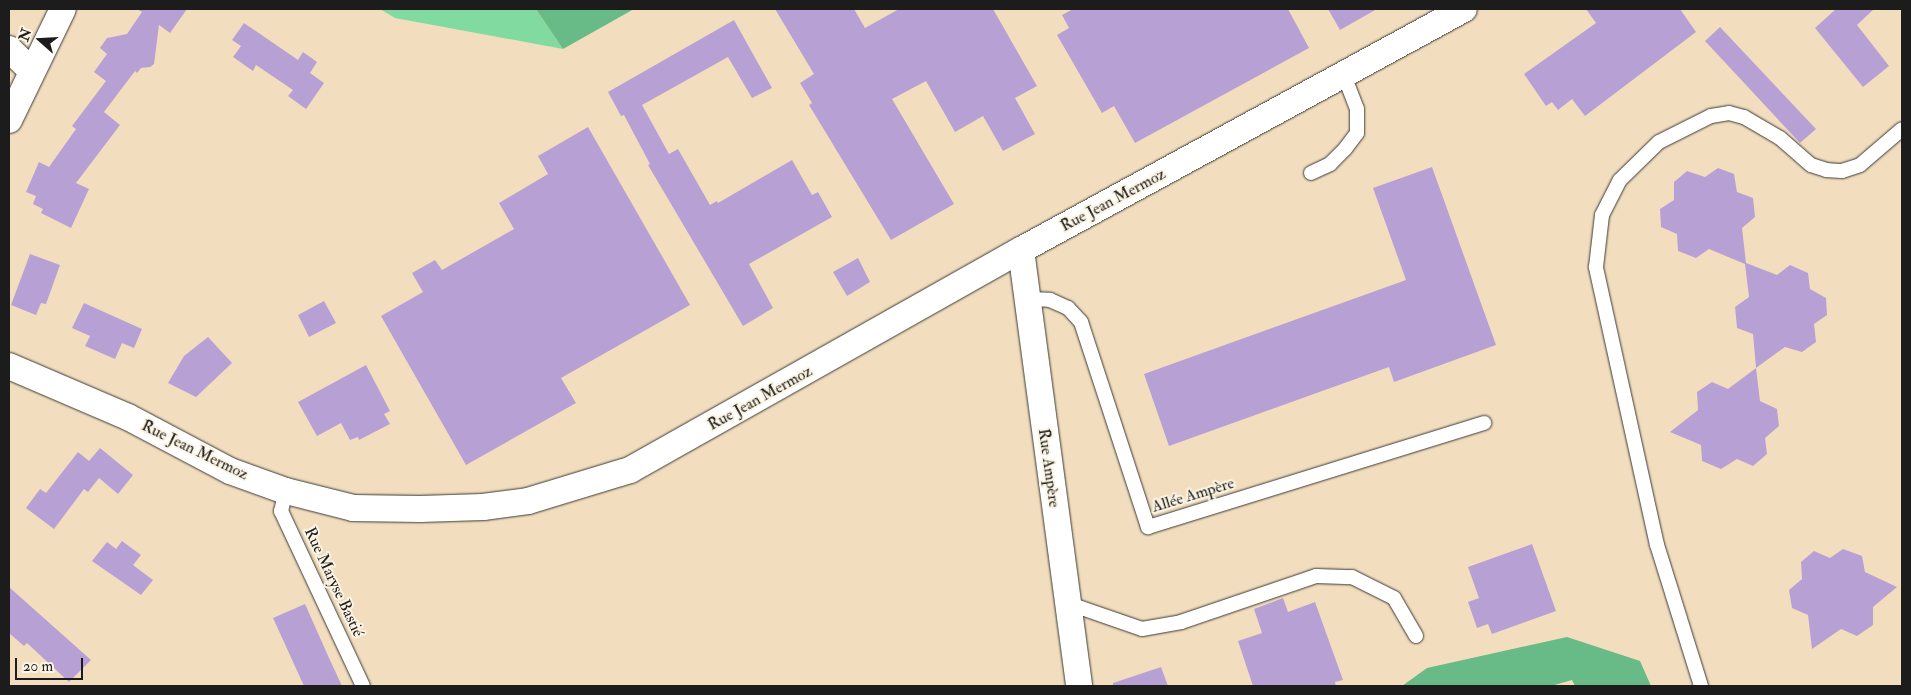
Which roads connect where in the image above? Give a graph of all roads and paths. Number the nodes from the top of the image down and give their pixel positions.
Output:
1 (63, 9) edge
2 (1464, 9) edge
3 (9, 49) edge
4 (32, 71) junction
5 (1344, 75) junction
6 (9, 120) edge
7 (1902, 130) edge
8 (1311, 173) dead end
9 (1021, 250) junction
10 (1027, 299) junction
11 (9, 366) edge
12 (1484, 423) dead end
13 (286, 492) junction
14 (1067, 603) junction
15 (1416, 636) dead end
16 (363, 686) edge
17 (1079, 686) edge
18 (1701, 686) edge

1 - 4 street
2 - 5 street, Rue Jean Mermoz
3 - 4 street
4 - 6 street
5 - 8 lane
5 - 9 street, Rue Jean Mermoz
7 - 18 lane
9 - 10 street, Rue Ampère
9 - 13 street, Rue Jean Mermoz
10 - 12 lane, Allée Ampère
10 - 14 street, Rue Ampère
11 - 13 street, Rue Jean Mermoz
13 - 16 lane, Rue Maryse Bastié
14 - 15 lane
14 - 17 street, Rue Ampère

